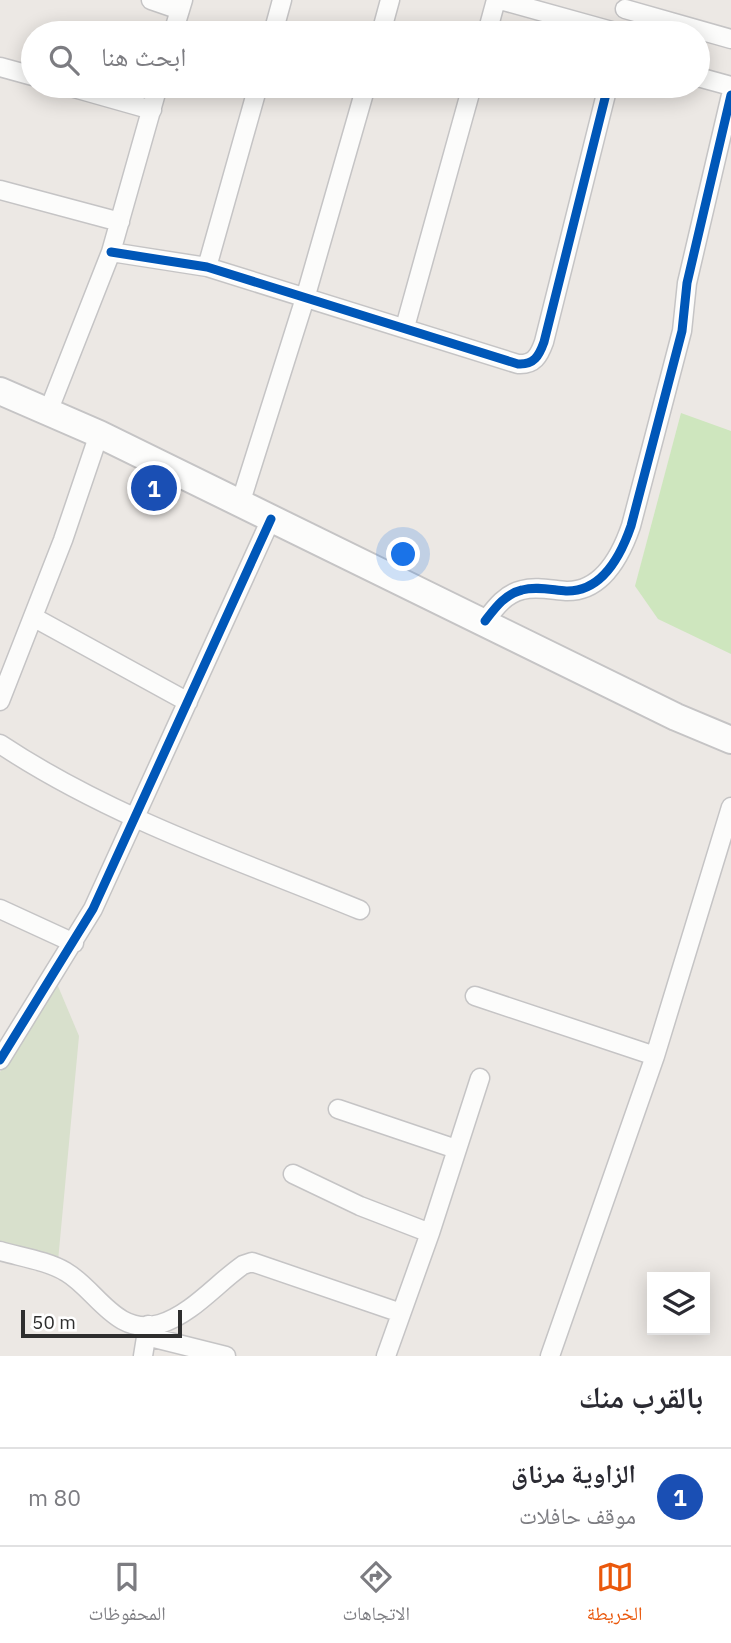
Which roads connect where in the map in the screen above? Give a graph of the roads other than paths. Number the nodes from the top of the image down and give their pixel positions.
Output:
1 (151, 0) edge
2 (282, 0) edge
3 (390, 0) edge
4 (498, 0) edge
5 (626, 4) edge
6 (181, 5) edge
7 (276, 21) edge
8 (384, 21) edge
9 (491, 21) edge
10 (575, 21) edge
11 (678, 21) edge
12 (710, 31) edge
13 (731, 38) edge
14 (0, 66) edge
15 (21, 72) edge
16 (710, 80) edge
17 (731, 86) edge
18 (731, 95) edge
19 (110, 98) edge
20 (155, 98) edge
21 (255, 98) edge
22 (363, 98) edge
23 (469, 98) edge
24 (605, 98) edge
25 (152, 110) junction
26 (0, 190) edge
27 (120, 222) junction
28 (111, 252) junction
29 (207, 267) junction
30 (306, 295) junction
31 (405, 327) junction
32 (0, 391) edge
33 (48, 412) junction
34 (99, 434) junction
35 (240, 504) junction
36 (271, 519) junction
37 (33, 617) junction
38 (485, 621) junction
39 (0, 701) edge
40 (188, 702) junction
41 (731, 740) edge
42 (0, 744) edge
43 (731, 807) edge
44 (135, 818) junction
45 (0, 909) edge
46 (360, 910) dead end
47 (74, 943) junction
48 (475, 996) dead end
49 (654, 1056) junction
50 (0, 1060) edge
51 (480, 1077) dead end
52 (338, 1109) dead end
53 (456, 1149) junction
54 (293, 1174) dead end
55 (430, 1233) junction
56 (0, 1251) edge
57 (401, 1313) junction
58 (147, 1331) junction
59 (142, 1356) edge
60 (226, 1356) edge
61 (386, 1356) edge
62 (550, 1356) edge

1 - 6 street
2 - 7 street
3 - 8 street
4 - 9 street
4 - 10 street
5 - 11 street
12 - 13 street
14 - 15 street
16 - 17 street
18 - 38 street
19 - 25 street
20 - 25 street
21 - 29 street
22 - 30 street
23 - 31 street
24 - 31 street
25 - 27 street
26 - 27 street
27 - 28 street
28 - 29 street
28 - 33 street
29 - 30 street
30 - 31 street
30 - 35 street
32 - 33 main road
33 - 34 main road
34 - 35 main road
34 - 37 street
35 - 36 main road
36 - 38 main road
36 - 40 street
37 - 39 street
37 - 40 street
38 - 41 main road
40 - 44 street
42 - 44 street
43 - 49 street
44 - 46 street
44 - 47 street
45 - 47 street
47 - 50 street
48 - 49 street
49 - 62 street
51 - 53 street
52 - 53 street
53 - 55 street
54 - 55 street
55 - 57 street
56 - 58 street
57 - 58 street
57 - 61 street
58 - 59 street
58 - 60 street

